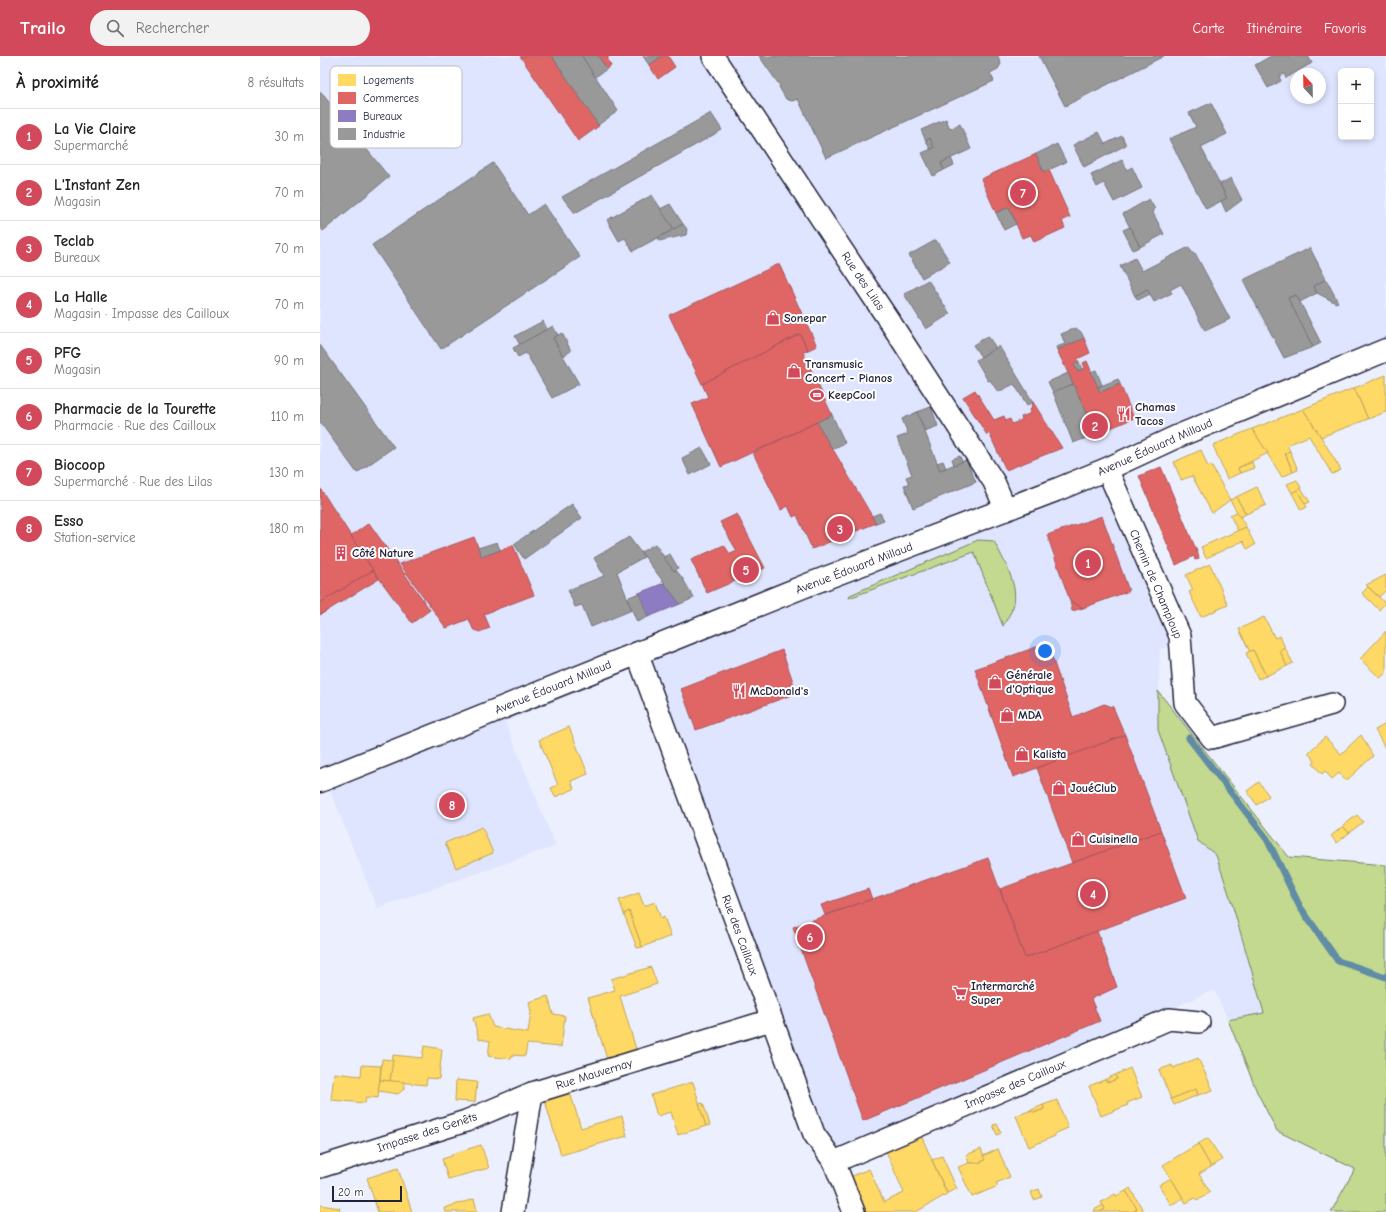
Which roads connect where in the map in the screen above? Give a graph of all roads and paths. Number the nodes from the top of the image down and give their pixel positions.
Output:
1 (713, 56) edge
2 (1386, 350) edge
3 (1107, 469) junction
4 (1006, 510) junction
5 (637, 654) junction
6 (1332, 704) dead end
7 (320, 781) edge
8 (771, 1020) junction
9 (1199, 1022) dead end
10 (532, 1094) junction
11 (834, 1162) junction
12 (320, 1167) edge
13 (514, 1212) edge
14 (854, 1212) edge

1 - 4 street, Rue des Lilas
2 - 3 main road, Avenue Édouard Millaud
3 - 4 main road, Avenue Édouard Millaud
3 - 6 street, Chemin de Champloup
4 - 5 main road, Avenue Édouard Millaud
5 - 7 main road, Avenue Édouard Millaud
5 - 8 street, Rue des Cailloux
8 - 10 street, Rue Mauvernay
8 - 11 street, Rue des Cailloux
9 - 11 street, Impasse des Cailloux
10 - 12 street, Impasse des Genêts
10 - 13 street
11 - 14 street, Rue des Cailloux

